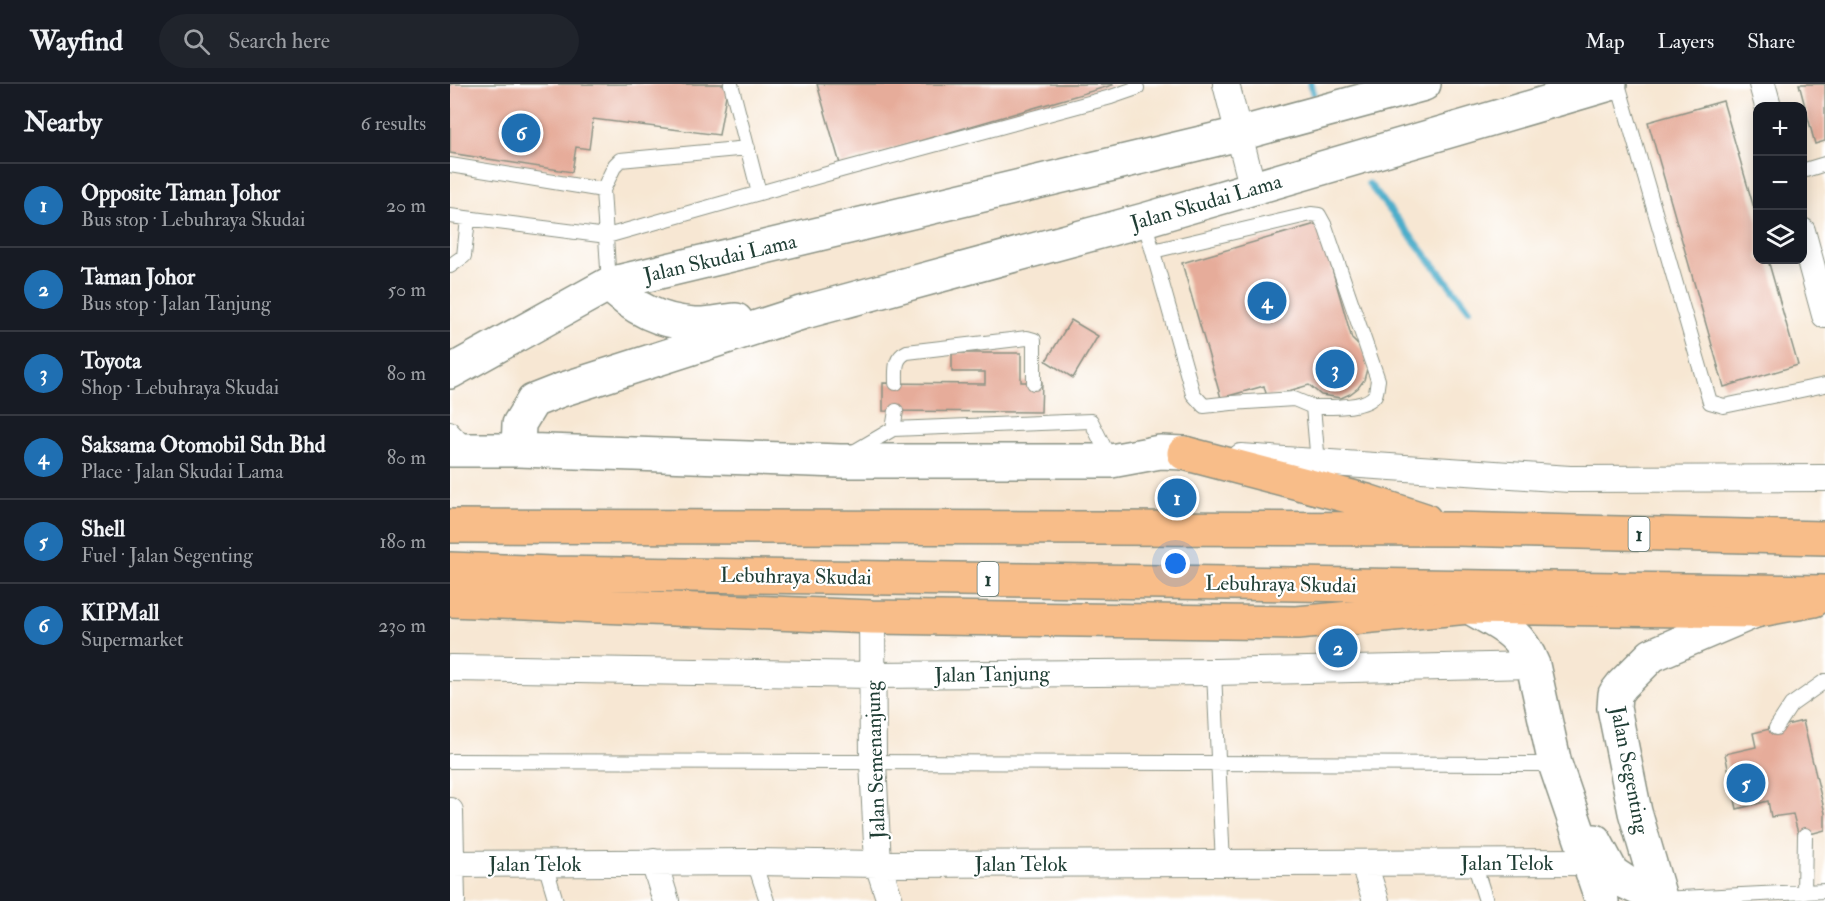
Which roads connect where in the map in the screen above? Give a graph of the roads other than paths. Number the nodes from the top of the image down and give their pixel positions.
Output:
1 (731, 84) edge
2 (1226, 84) edge
3 (1424, 84) edge
4 (1610, 84) edge
5 (1618, 84) edge
6 (1762, 84) edge
7 (1137, 88) dead end
8 (1767, 102) edge
9 (1239, 134) junction
10 (748, 148) junction
11 (1825, 164) edge
12 (450, 165) edge
13 (1807, 170) edge
14 (1253, 189) junction
15 (603, 190) junction
16 (759, 193) junction
17 (450, 216) edge
18 (468, 219) junction
19 (1144, 220) junction
20 (607, 236) junction
21 (1807, 242) edge
22 (1153, 251) junction
23 (450, 266) edge
24 (1821, 281) edge
25 (609, 284) junction
26 (801, 313) junction
27 (1825, 315) edge
28 (450, 372) edge
29 (1034, 382) dead end
30 (896, 383) dead end
31 (1825, 385) edge
32 (1313, 407) junction
33 (896, 411) dead end
34 (893, 429) junction
35 (457, 443) edge
36 (518, 450) junction
37 (1184, 453) junction
38 (840, 460) junction
39 (1111, 461) junction
40 (1318, 463) junction
41 (1825, 478) edge
42 (450, 526) edge
43 (1454, 529) junction
44 (1825, 538) edge
45 (450, 569) edge
46 (1825, 592) edge
47 (1825, 598) edge
48 (450, 600) edge
49 (1469, 607) junction
50 (1755, 611) junction
51 (872, 617) junction
52 (1533, 665) junction
53 (450, 668) edge
54 (1215, 672) junction
55 (872, 675) junction
56 (1825, 681) edge
57 (1776, 728) dead end
58 (450, 761) edge
59 (873, 762) junction
60 (1219, 763) junction
61 (1555, 764) junction
62 (450, 811) edge
63 (1804, 835) dead end
64 (654, 862) junction
65 (754, 862) junction
66 (1590, 862) junction
67 (1474, 863) junction
68 (451, 864) edge
69 (545, 864) junction
70 (879, 864) junction
71 (1223, 864) junction
72 (1364, 864) junction
73 (1825, 891) edge
74 (1804, 893) junction
75 (1661, 900) edge
76 (452, 901) edge
77 (556, 901) edge
78 (666, 901) edge
79 (767, 901) edge
80 (890, 901) edge
81 (1376, 901) edge
82 (1486, 901) edge
83 (1602, 901) edge

1 - 10 lane
2 - 9 street
3 - 9 street, Jalan Skudai Lama
4 - 14 street, Jalan Skudai Lama
5 - 31 lane
6 - 8 street
7 - 16 lane
9 - 14 street
9 - 25 street, Jalan Skudai Lama
10 - 15 lane
10 - 16 lane
11 - 13 lane
12 - 15 lane
14 - 19 street, Jalan Skudai Lama
15 - 20 lane
16 - 20 lane
17 - 18 lane
18 - 20 lane
18 - 23 lane
19 - 22 lane
19 - 26 street, Jalan Skudai Lama
20 - 25 lane
21 - 24 street
22 - 32 lane
22 - 32 lane
24 - 27 street
25 - 26 street, Jalan Skudai Lama
25 - 28 street, Jalan Skudai Lama
26 - 36 street, Jalan Skudai Lama
29 - 30 lane
32 - 40 lane
33 - 34 lane
34 - 38 lane
34 - 39 lane
35 - 36 street
36 - 38 street
37 - 39 street
37 - 40 street
37 - 43 main road
38 - 39 street
40 - 41 street
42 - 43 main road, 1
43 - 44 main road, 1
45 - 46 main road, Lebuhraya Skudai / 1
47 - 50 main road
48 - 51 main road
49 - 50 main road
49 - 51 main road
49 - 52 street
50 - 75 street, Jalan Segenting
51 - 55 street, Jalan Semenanjung
52 - 54 street, Jalan Tanjung
52 - 61 street
53 - 55 street, Jalan Tanjung
54 - 55 street, Jalan Tanjung
54 - 60 lane
55 - 59 street, Jalan Semenanjung
56 - 57 lane
58 - 59 lane
59 - 60 lane
59 - 70 street, Jalan Semenanjung
60 - 61 lane
60 - 71 lane
61 - 66 street
61 - 75 street
62 - 68 street
63 - 74 lane
64 - 65 street, Jalan Telok
64 - 69 street, Jalan Telok
64 - 78 street
65 - 70 street, Jalan Telok
65 - 79 lane
66 - 67 street, Jalan Telok
66 - 83 street
67 - 72 street, Jalan Telok
67 - 82 lane
68 - 69 street, Jalan Telok
68 - 76 street
69 - 77 lane
70 - 71 street, Jalan Telok
70 - 80 street, Jalan Semenanjung
71 - 72 street, Jalan Telok
72 - 81 street
73 - 74 lane
74 - 75 lane

